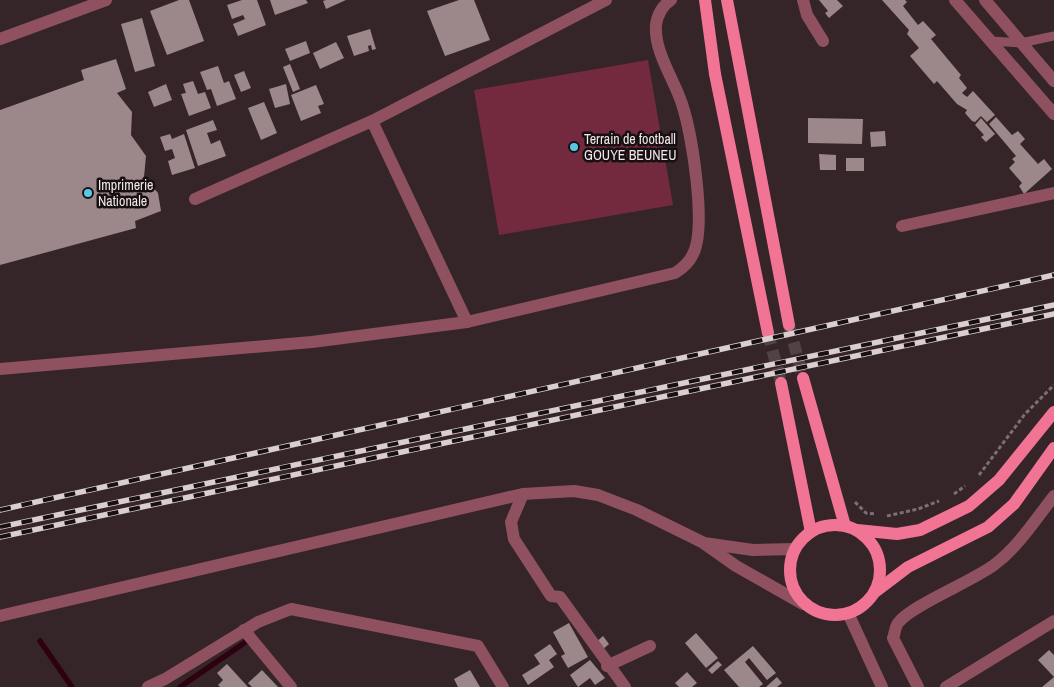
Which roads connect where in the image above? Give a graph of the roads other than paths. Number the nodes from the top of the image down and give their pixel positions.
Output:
1 (106, 0) edge
2 (606, 0) edge
3 (671, 0) edge
4 (705, 0) edge
5 (727, 0) edge
6 (803, 0) edge
7 (955, 0) edge
8 (984, 0) edge
9 (1054, 36) edge
10 (0, 39) edge
11 (823, 41) dead end
12 (991, 41) junction
13 (1022, 43) junction
14 (1054, 81) edge
15 (1054, 114) edge
16 (372, 121) junction
17 (1054, 193) edge
18 (194, 199) dead end
19 (902, 226) dead end
20 (468, 322) junction
21 (789, 325) tunnel mouth
22 (768, 333) tunnel mouth
23 (0, 369) edge
24 (803, 378) tunnel mouth
25 (781, 383) tunnel mouth
26 (1054, 412) edge
27 (1054, 448) edge
28 (523, 494) junction
29 (1054, 496) edge
30 (851, 528) junction
31 (811, 532) junction
32 (702, 542) junction
33 (795, 549) junction
34 (875, 592) junction
35 (803, 604) junction
36 (848, 613) junction
37 (0, 616) edge
38 (1054, 621) edge
39 (244, 630) junction
40 (650, 646) dead end
41 (607, 666) junction
42 (148, 687) edge
43 (291, 687) edge
44 (503, 687) edge
45 (624, 687) edge
46 (882, 687) edge
47 (918, 687) edge
48 (946, 687) edge

1 - 10 street
2 - 16 street
3 - 20 street
4 - 22 main road
5 - 21 main road
6 - 11 street
7 - 12 street
8 - 13 street
9 - 13 lane
12 - 13 lane
12 - 15 street
13 - 14 street
16 - 18 street
16 - 20 street
17 - 19 street
20 - 23 street
24 - 30 main road
25 - 31 main road
26 - 30 main road
27 - 34 main road
28 - 32 street
28 - 37 street
28 - 41 street
29 - 47 street
30 - 31 main road
30 - 34 main road
31 - 33 main road
32 - 33 street
32 - 35 street
33 - 35 main road
34 - 36 main road
35 - 36 main road
36 - 46 street
38 - 48 street
39 - 42 street
39 - 43 street
39 - 44 street
40 - 41 street
41 - 45 street

